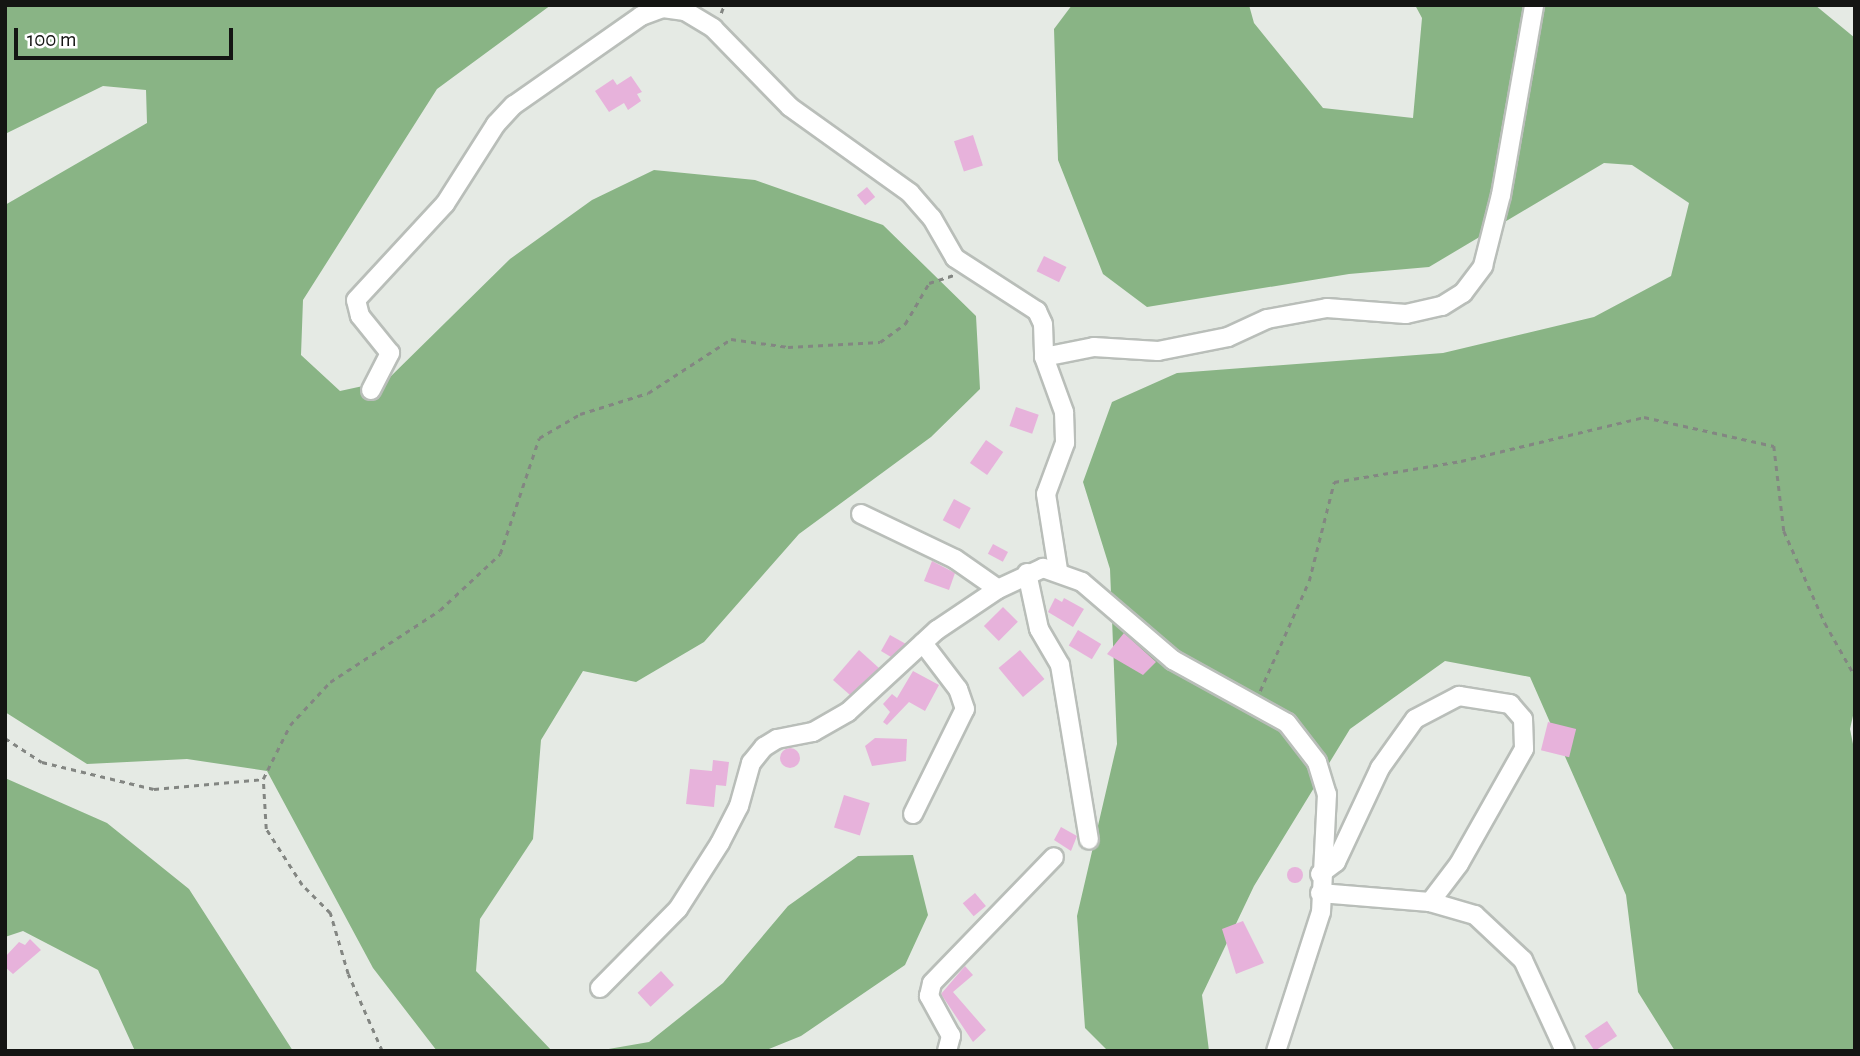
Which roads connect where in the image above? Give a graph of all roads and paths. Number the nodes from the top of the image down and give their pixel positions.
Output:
1 (1534, 5) edge
2 (971, 270) junction
3 (1044, 357) junction
4 (371, 390) dead end
5 (861, 514) dead end
6 (1058, 570) junction
7 (1027, 573) junction
8 (998, 589) junction
9 (923, 643) junction
10 (1855, 676) edge
11 (1254, 704) junction
12 (5, 738) edge
13 (263, 779) junction
14 (913, 814) dead end
15 (1088, 840) dead end
16 (1054, 858) dead end
17 (1320, 874) junction
18 (1320, 893) junction
19 (1430, 902) junction
20 (600, 988) dead end
21 (382, 1051) edge
22 (947, 1051) edge
23 (1276, 1051) edge
24 (1566, 1051) edge

1 - 3 street
2 - 3 street
2 - 4 street
2 - 13 path
3 - 6 street
5 - 8 street
6 - 7 street
6 - 11 street
7 - 8 street
7 - 15 street
8 - 9 street
9 - 14 street
9 - 20 street
10 - 11 path
11 - 17 street
12 - 13 path
13 - 21 path
16 - 22 street
17 - 18 street
17 - 19 street
18 - 19 street
18 - 23 street
19 - 24 street

